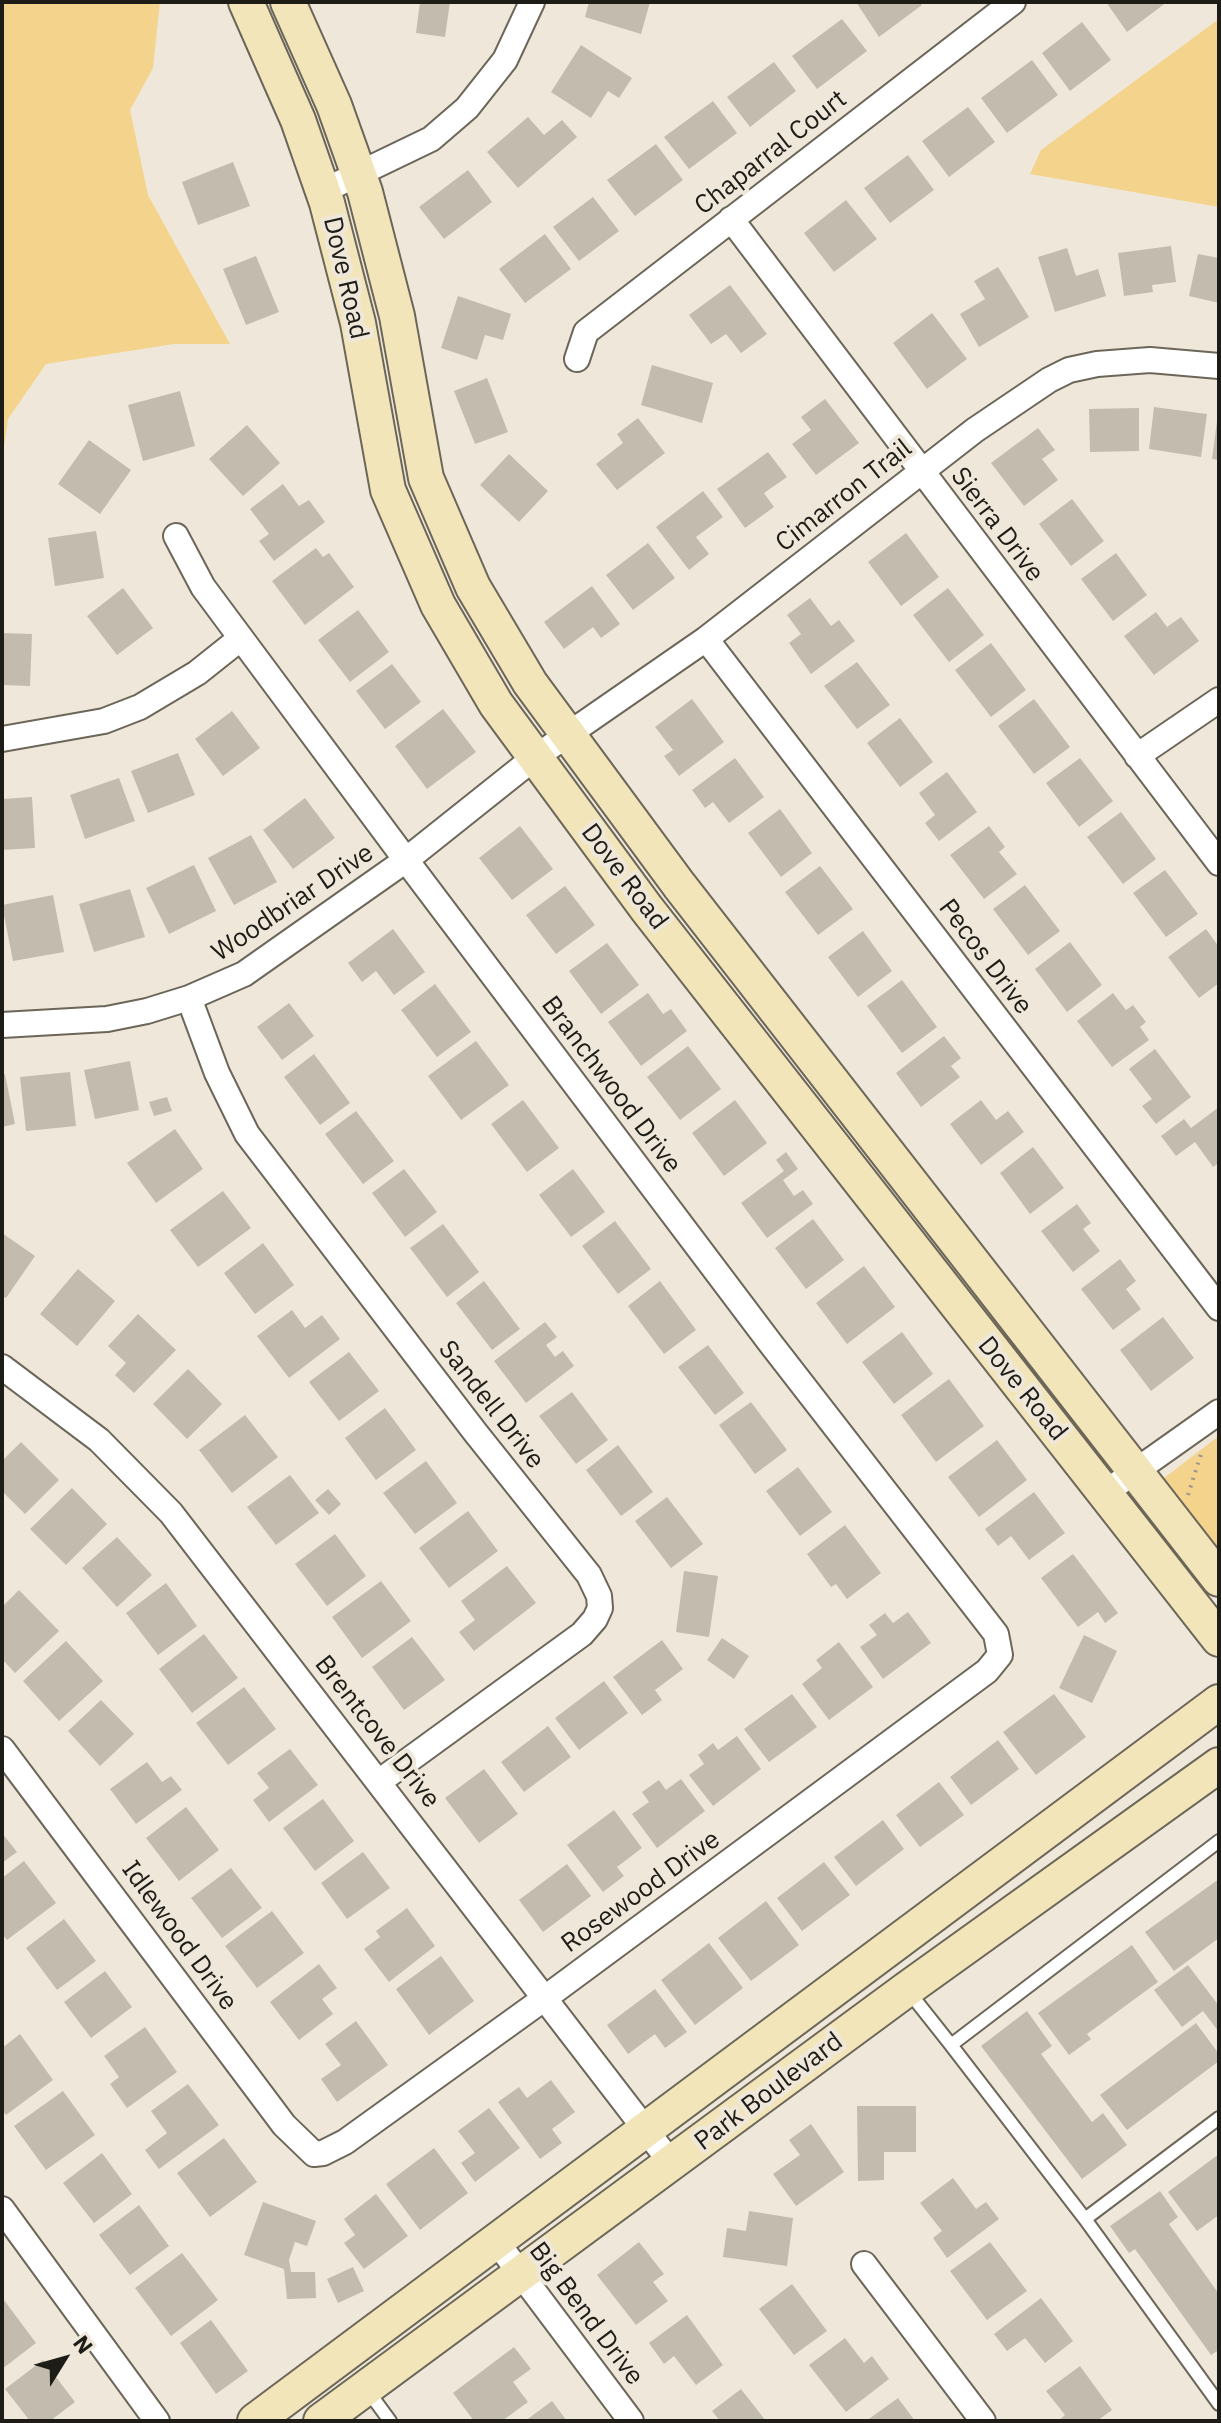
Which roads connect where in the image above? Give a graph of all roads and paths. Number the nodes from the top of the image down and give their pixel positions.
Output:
1 (246, 2) edge
2 (288, 2) edge
3 (532, 2) edge
4 (1013, 2) edge
5 (359, 175) junction
6 (323, 191) junction
7 (731, 219) junction
8 (397, 316) junction
9 (358, 323) junction
10 (577, 359) dead end
11 (1219, 366) edge
12 (921, 472) junction
13 (176, 536) dead end
14 (241, 638) junction
15 (706, 639) junction
16 (1219, 700) edge
17 (566, 735) junction
18 (2, 739) edge
19 (1137, 756) junction
20 (534, 758) junction
21 (406, 860) junction
22 (1219, 863) edge
23 (189, 998) junction
24 (2, 1025) edge
25 (1219, 1308) edge
26 (2, 1367) edge
27 (1219, 1412) edge
28 (1207, 1445) dead end
29 (1134, 1470) junction
30 (1106, 1492) junction
31 (1188, 1497) dead end
32 (1219, 1579) edge
33 (1219, 1639) edge
34 (995, 1663) joint
35 (1219, 1702) edge
36 (2, 1749) edge
37 (1219, 1765) edge
38 (380, 1781) junction
39 (1219, 1841) edge
40 (882, 1955) junction
41 (907, 1989) junction
42 (545, 1998) junction
43 (951, 2045) junction
44 (1219, 2118) edge
45 (647, 2130) junction
46 (314, 2154) joint
47 (672, 2164) junction
48 (2, 2209) edge
49 (1085, 2219) junction
50 (496, 2241) junction
51 (864, 2264) dead end
52 (521, 2274) junction
53 (366, 2388) junction
54 (1216, 2395) edge
55 (157, 2421) edge
56 (255, 2421) edge
57 (321, 2421) edge
58 (390, 2421) edge
59 (631, 2421) edge
60 (983, 2421) edge

1 - 6 main road, Dove Road
2 - 5 main road, Dove Road
3 - 5 street
4 - 7 street, Chaparral Court
5 - 6 street
5 - 8 main road, Dove Road
6 - 9 main road, Dove Road
7 - 10 street, Chaparral Court
7 - 12 street, Sierra Drive
8 - 9 main road
8 - 17 main road, Dove Road
9 - 20 main road, Dove Road
11 - 12 street, Cimarron Trail
12 - 15 street, Cimarron Trail
12 - 19 street, Sierra Drive
13 - 14 street, Branchwood Drive
14 - 18 street
14 - 21 street, Branchwood Drive
15 - 17 street, Cimarron Trail
15 - 25 street, Pecos Drive
16 - 19 street
17 - 20 street, Cimarron Trail
17 - 29 main road, Dove Road
19 - 22 street, Sierra Drive
20 - 21 street, Woodbriar Drive
20 - 30 main road, Dove Road
21 - 23 street, Woodbriar Drive
21 - 34 street, Branchwood Drive
23 - 24 street, Woodbriar Drive
23 - 38 street, Sandell Drive
26 - 38 street, Brentcove Drive
27 - 29 street
28 - 31 path
29 - 30 street
29 - 32 main road, Dove Road
30 - 33 main road, Dove Road
34 - 42 street, Rosewood Drive
35 - 40 main road, Park Boulevard
36 - 46 street, Idlewood Drive
37 - 41 main road, Park Boulevard
38 - 42 street, Brentcove Drive
39 - 43 lane
40 - 41 main road
40 - 45 main road, Park Boulevard
41 - 43 lane
41 - 47 main road, Park Boulevard
42 - 45 street, Brentcove Drive
42 - 46 street, Rosewood Drive
43 - 49 lane
44 - 49 lane
45 - 47 street, Brentcove Drive
45 - 50 main road, Park Boulevard
47 - 52 main road, Park Boulevard
48 - 55 street
49 - 54 lane
50 - 52 street, Big Bend Drive
50 - 56 main road, Park Boulevard
51 - 60 street
52 - 53 main road, Park Boulevard
52 - 59 street, Big Bend Drive
53 - 57 main road, Park Boulevard
53 - 58 lane

